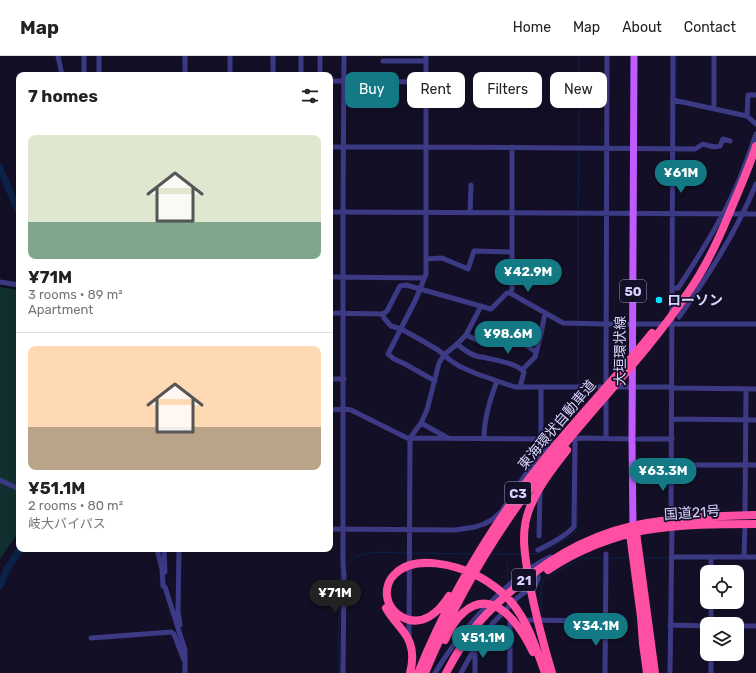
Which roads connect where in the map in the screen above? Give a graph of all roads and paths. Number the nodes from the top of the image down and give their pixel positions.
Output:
1 (58, 56) edge
2 (84, 56) edge
3 (99, 56) edge
4 (185, 56) edge
5 (230, 56) edge
6 (273, 56) edge
7 (301, 56) edge
8 (320, 56) edge
9 (344, 56) edge
10 (607, 56) edge
11 (634, 56) edge
12 (673, 56) edge
13 (714, 56) edge
14 (426, 59) edge
15 (383, 61) dead end
16 (61, 72) edge
17 (84, 72) edge
18 (99, 72) edge
19 (185, 72) edge
20 (230, 72) edge
21 (273, 72) edge
22 (301, 72) edge
23 (320, 72) edge
24 (426, 72) edge
25 (333, 81) edge
26 (344, 81) junction
27 (407, 82) edge
28 (756, 95) edge
29 (673, 100) junction
30 (426, 108) edge
31 (713, 108) junction
32 (747, 116) junction
33 (756, 124) edge
34 (756, 134) edge
35 (730, 141) dead end
36 (755, 146) edge
37 (333, 147) edge
38 (344, 147) junction
39 (426, 147) junction
40 (512, 147) junction
41 (607, 148) junction
42 (634, 148) junction
43 (673, 149) junction
44 (756, 184) edge
45 (471, 185) dead end
46 (733, 204) junction
47 (333, 212) edge
48 (343, 212) junction
49 (426, 213) junction
50 (470, 213) junction
51 (512, 213) junction
52 (606, 213) junction
53 (634, 214) junction
54 (673, 214) junction
55 (723, 214) junction
56 (742, 214) junction
57 (756, 214) edge
58 (512, 252) junction
59 (426, 259) junction
60 (333, 277) edge
61 (344, 277) junction
62 (424, 278) junction
63 (684, 279) junction
64 (0, 282) edge
65 (16, 285) edge
66 (672, 288) junction
67 (700, 288) junction
68 (420, 289) junction
69 (510, 292) junction
70 (481, 306) junction
71 (333, 313) edge
72 (344, 313) junction
73 (545, 313) junction
74 (383, 314) junction
75 (679, 317) dead end
76 (606, 324) junction
77 (633, 324) junction
78 (672, 324) junction
79 (756, 324) edge
80 (401, 329) junction
81 (466, 335) junction
82 (457, 344) junction
83 (536, 352) junction
84 (444, 355) junction
85 (522, 370) junction
86 (626, 374) junction
87 (333, 379) edge
88 (344, 379) junction
89 (435, 381) junction
90 (498, 381) junction
91 (520, 387) junction
92 (540, 387) junction
93 (606, 387) junction
94 (633, 387) junction
95 (672, 387) junction
96 (746, 389) junction
97 (756, 389) edge
98 (344, 409) junction
99 (333, 410) edge
100 (672, 419) junction
101 (745, 420) junction
102 (756, 420) edge
103 (421, 423) junction
104 (410, 438) junction
105 (484, 438) junction
106 (606, 438) junction
107 (449, 439) junction
108 (541, 439) junction
109 (575, 439) junction
110 (635, 439) junction
111 (672, 439) junction
112 (555, 445) junction
113 (541, 454) junction
114 (671, 465) junction
115 (746, 465) junction
116 (756, 466) edge
117 (0, 480) edge
118 (16, 488) edge
119 (508, 507) junction
120 (756, 515) edge
121 (745, 520) junction
122 (672, 523) junction
123 (756, 524) edge
124 (333, 529) edge
125 (344, 529) junction
126 (410, 530) junction
127 (633, 530) junction
128 (539, 536) dead end
129 (538, 550) dead end
130 (158, 552) edge
131 (164, 552) edge
132 (179, 552) edge
133 (606, 554) dead end
134 (671, 557) junction
135 (711, 557) junction
136 (744, 557) junction
137 (756, 557) edge
138 (556, 558) junction
139 (711, 565) edge
140 (538, 576) junction
141 (165, 587) junction
142 (605, 621) junction
143 (670, 626) junction
144 (700, 626) edge
145 (744, 626) edge
146 (756, 626) edge
147 (179, 633) junction
148 (91, 638) dead end
149 (537, 644) junction
150 (472, 652) junction
151 (711, 661) edge
152 (185, 662) junction
153 (185, 673) edge
154 (343, 673) edge
155 (410, 673) edge
156 (418, 673) edge
157 (425, 673) edge
158 (428, 673) edge
159 (435, 673) edge
160 (446, 673) edge
161 (452, 673) edge
162 (461, 673) edge
163 (475, 673) edge
164 (510, 673) edge
165 (544, 673) edge
166 (551, 673) edge
167 (605, 673) edge
168 (647, 673) edge
169 (655, 673) edge
170 (670, 673) edge
171 (711, 673) edge

1 - 16 street
2 - 17 street
3 - 18 street
4 - 19 street
5 - 20 street
6 - 21 street
7 - 22 street
8 - 23 street
9 - 26 street
10 - 41 street
11 - 42 main road, 大垣環状線 / 50
12 - 29 street
13 - 31 street
14 - 15 street
14 - 24 street
25 - 26 street
26 - 27 street
26 - 38 street
28 - 32 street
29 - 31 street
29 - 43 street
30 - 39 street
31 - 32 street
32 - 33 street
34 - 36 street
35 - 43 street
36 - 46 highway, 東海環状自動車道 / C3
36 - 55 street
37 - 38 street
38 - 39 street
38 - 48 street
39 - 40 street
39 - 49 street
40 - 41 street
40 - 51 street
41 - 42 street
41 - 52 street
42 - 43 street
42 - 53 main road, 大垣環状線 / 50
43 - 54 street
44 - 56 street
45 - 50 street
46 - 86 highway, 東海環状自動車道 / C3
46 - 119 highway, 東海環状自動車道 / C3
47 - 48 street
48 - 49 street
48 - 61 street
49 - 50 street
49 - 59 street
50 - 51 street
51 - 52 street
51 - 58 street
52 - 53 street
52 - 76 street
53 - 54 street
53 - 77 main road, 大垣環状線 / 50
54 - 55 street
54 - 66 street
55 - 56 street
55 - 63 street
56 - 57 street
56 - 67 street
58 - 59 street
58 - 69 street
59 - 62 street
60 - 61 street
61 - 62 street
61 - 72 street
62 - 68 street
63 - 66 street
63 - 67 street
64 - 65 street
66 - 78 street
67 - 75 street
68 - 70 street
68 - 74 street
68 - 80 street
69 - 70 street
69 - 73 street
70 - 81 street
71 - 72 street
72 - 74 street
72 - 88 street
73 - 76 street
73 - 83 street
74 - 80 street
76 - 77 street
76 - 93 street
77 - 78 street
77 - 94 main road, 大垣環状線 / 50
78 - 79 street
78 - 95 street
80 - 84 street
80 - 89 street
81 - 82 street
81 - 83 street
82 - 84 street
82 - 85 street
83 - 85 street
84 - 89 street
84 - 90 street
85 - 91 street
86 - 149 highway
86 - 157 highway, 東海環状自動車道 / C3
87 - 88 street
88 - 98 street
89 - 103 street
90 - 91 street
90 - 105 street
91 - 92 street
92 - 93 street
92 - 108 street
93 - 94 street
93 - 106 street
94 - 95 street
94 - 110 main road, 大垣環状線 / 50
95 - 96 street
95 - 100 street
96 - 97 street
96 - 101 street
98 - 99 street
98 - 104 street
98 - 125 street
100 - 101 street
100 - 111 street
101 - 102 street
101 - 115 street
103 - 104 street
103 - 107 street
104 - 107 street
104 - 126 street
105 - 107 street
105 - 108 street
106 - 109 street
106 - 110 street
108 - 112 street
108 - 113 street
109 - 112 street
109 - 129 street
110 - 111 street
110 - 127 main road, 大垣環状線 / 50
111 - 114 street
112 - 113 street
113 - 126 street
113 - 128 street
114 - 115 street
114 - 122 street
115 - 116 street
115 - 121 street
117 - 118 street
119 - 149 highway
119 - 156 highway, 東海環状自動車道 / C3
120 - 121 highway, 国道21号 / 21
121 - 122 highway, 国道21号 / 21
121 - 123 highway, 国道21号 / 21
121 - 136 street
122 - 127 highway, 国道21号 / 21
122 - 134 street
124 - 125 street
125 - 126 street
125 - 154 street
126 - 155 street
127 - 138 highway, 21
127 - 140 highway, 21
127 - 168 highway
127 - 169 highway
130 - 141 street
131 - 141 street
132 - 147 street
133 - 142 street
134 - 135 street
134 - 143 street
135 - 136 street
135 - 139 street
136 - 137 street
138 - 159 street
138 - 160 highway, 21
140 - 150 street
140 - 161 highway, 21
141 - 147 street
142 - 164 street
142 - 167 street
143 - 144 street
143 - 170 street
145 - 146 street
147 - 152 street
148 - 152 street
149 - 155 highway
149 - 158 highway
149 - 165 highway
149 - 166 highway
150 - 162 street
150 - 163 street
151 - 171 street
152 - 153 street

